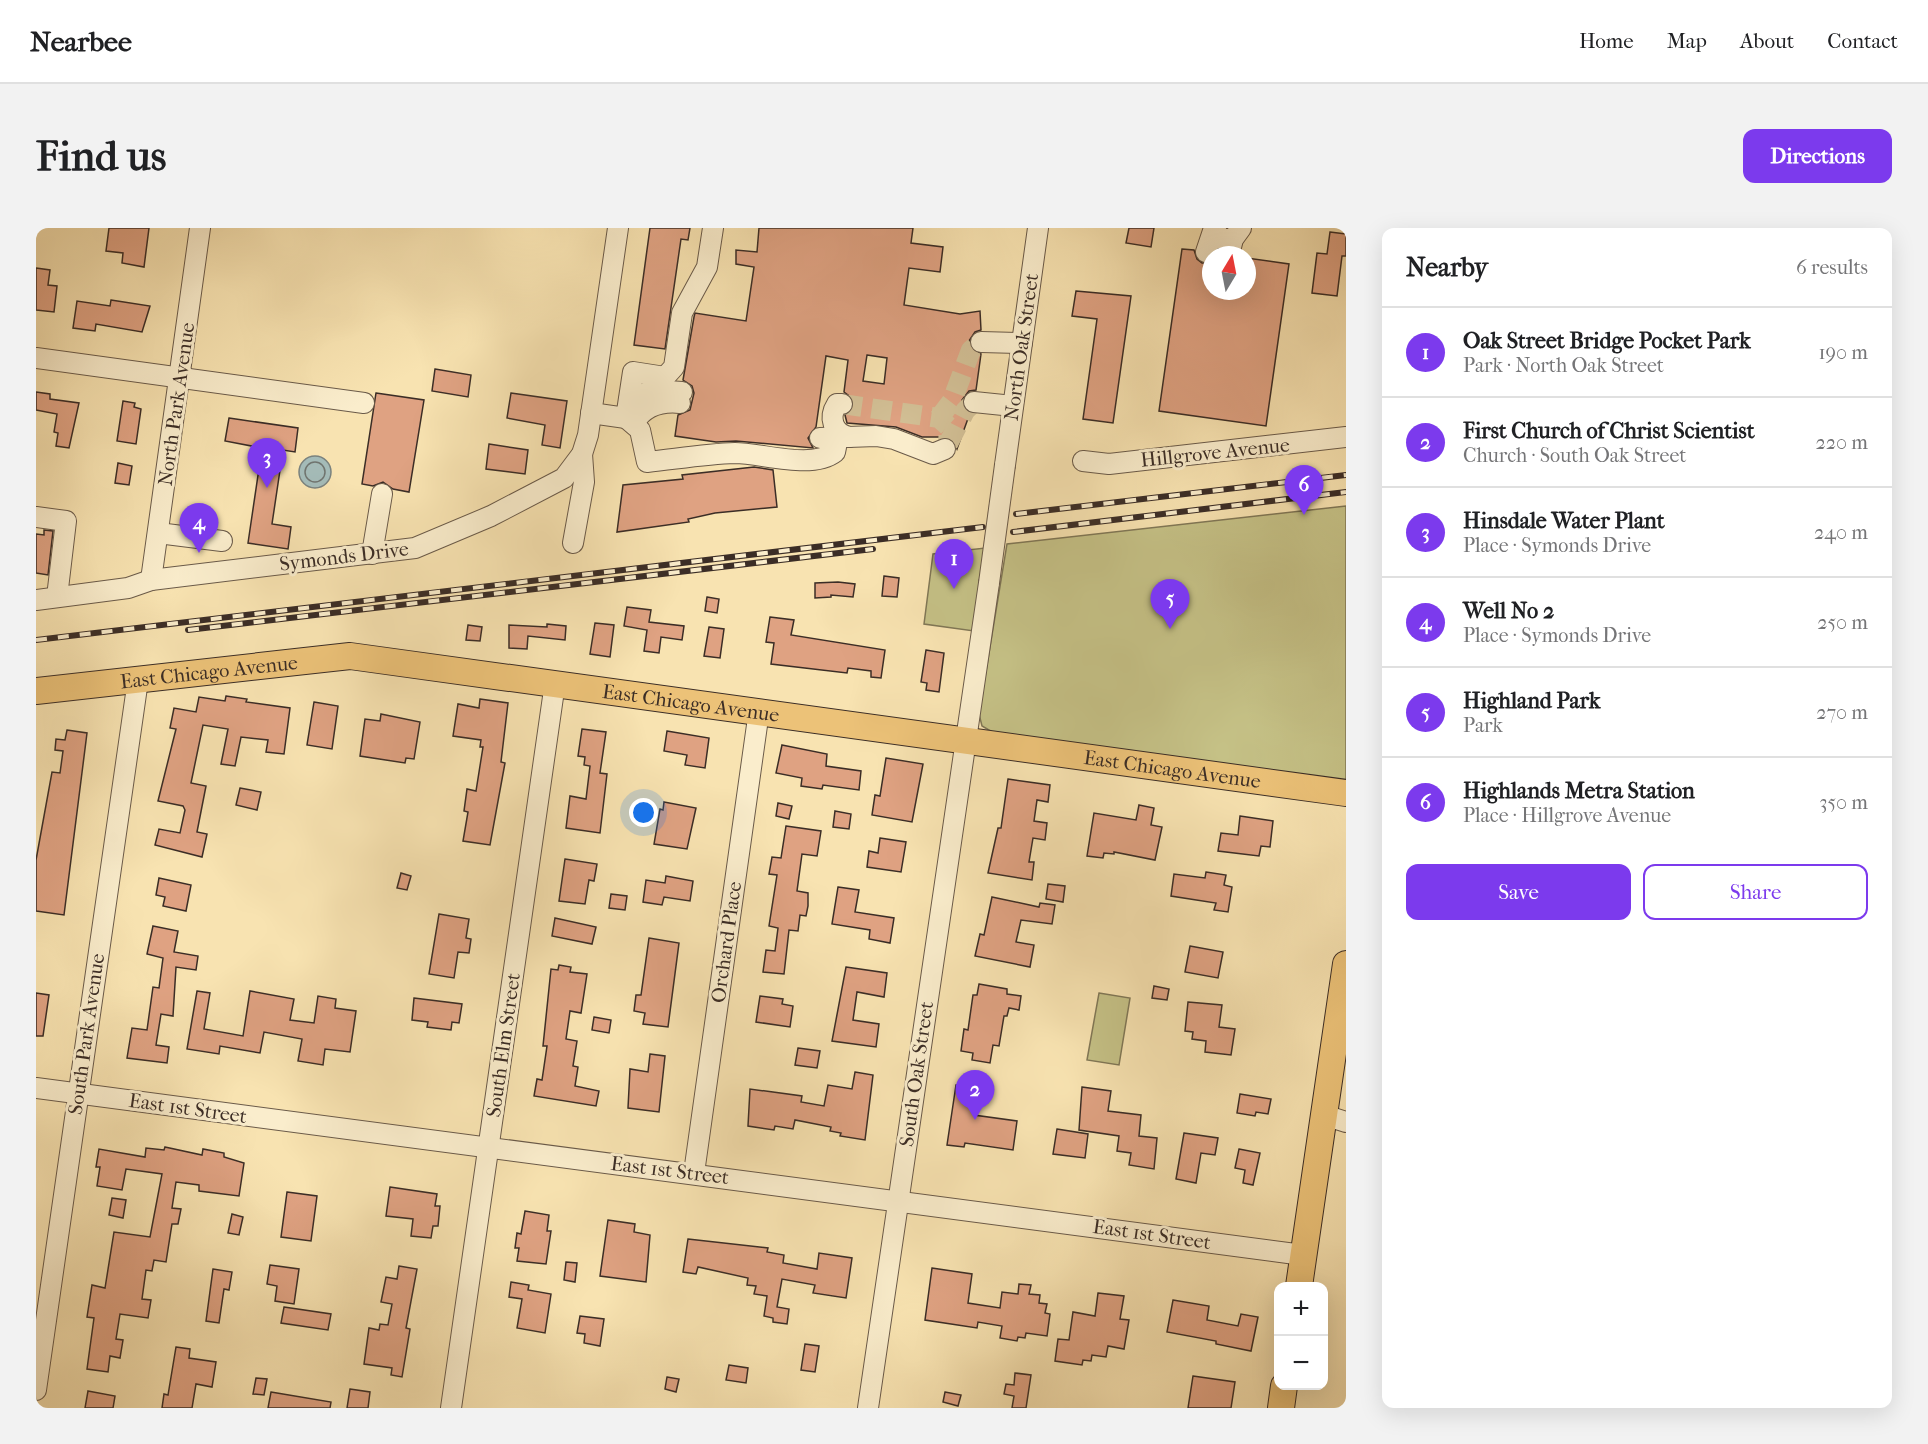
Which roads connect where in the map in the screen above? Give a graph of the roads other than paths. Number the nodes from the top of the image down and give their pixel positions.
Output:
1 (200, 228) edge
2 (618, 228) edge
3 (713, 228) edge
4 (1038, 228) edge
5 (1214, 228) edge
6 (1234, 241) edge
7 (1208, 246) edge
8 (981, 342) dead end
9 (1022, 343) junction
10 (36, 358) edge
11 (179, 379) junction
12 (681, 398) dead end
13 (974, 402) dead end
14 (364, 404) dead end
15 (1013, 406) junction
16 (831, 410) dead end
17 (591, 413) junction
18 (629, 414) junction
19 (849, 437) junction
20 (1346, 437) edge
21 (945, 449) dead end
22 (582, 454) junction
23 (1083, 461) dead end
24 (382, 494) dead end
25 (36, 517) edge
26 (158, 533) junction
27 (222, 541) dead end
28 (573, 543) dead end
29 (372, 554) junction
30 (151, 580) junction
31 (57, 597) junction
32 (36, 600) edge
33 (138, 680) junction
34 (555, 683) junction
35 (36, 692) edge
36 (759, 711) junction
37 (964, 740) junction
38 (1346, 793) edge
39 (1346, 964) edge
40 (36, 1088) edge
41 (77, 1093) junction
42 (1335, 1119) edge
43 (489, 1147) junction
44 (694, 1173) junction
45 (898, 1200) junction
46 (1303, 1255) junction
47 (1300, 1282) edge
48 (36, 1390) edge
49 (1283, 1390) edge
50 (451, 1408) edge
51 (868, 1408) edge
52 (1281, 1408) edge

1 - 11 street, North Park Avenue
2 - 17 street, Symonds Drive
3 - 18 street
4 - 9 street, North Oak Street
5 - 6 street
5 - 7 street
8 - 9 street
9 - 15 street, North Oak Street
10 - 11 street
11 - 14 street
11 - 26 street, North Park Avenue
12 - 18 street
13 - 15 street
15 - 37 street, North Oak Street, bridge
16 - 19 street
17 - 18 street
17 - 22 street, Symonds Drive
18 - 19 street
19 - 21 street
20 - 23 street, Hillgrove Avenue
22 - 28 street
22 - 29 street, Symonds Drive
24 - 29 street
25 - 31 street
26 - 27 street
26 - 30 street, North Park Avenue
29 - 30 street, Symonds Drive
30 - 31 street, Symonds Drive
31 - 32 street, Symonds Drive
33 - 34 main road, East Chicago Avenue
33 - 35 main road, East Chicago Avenue
33 - 41 street, South Park Avenue
34 - 36 main road, East Chicago Avenue
34 - 43 street, South Elm Street
36 - 37 main road, East Chicago Avenue
36 - 44 street, Orchard Place
37 - 38 main road, East Chicago Avenue
37 - 45 street, South Oak Street
39 - 42 main road
40 - 41 street, East 1st Street
41 - 43 street, East 1st Street
41 - 48 street, South Park Avenue
42 - 46 main road
43 - 44 street, East 1st Street
43 - 50 street, South Elm Street
44 - 45 street, East 1st Street
45 - 46 street, East 1st Street
45 - 51 street, South Oak Street
46 - 47 main road
49 - 52 main road

